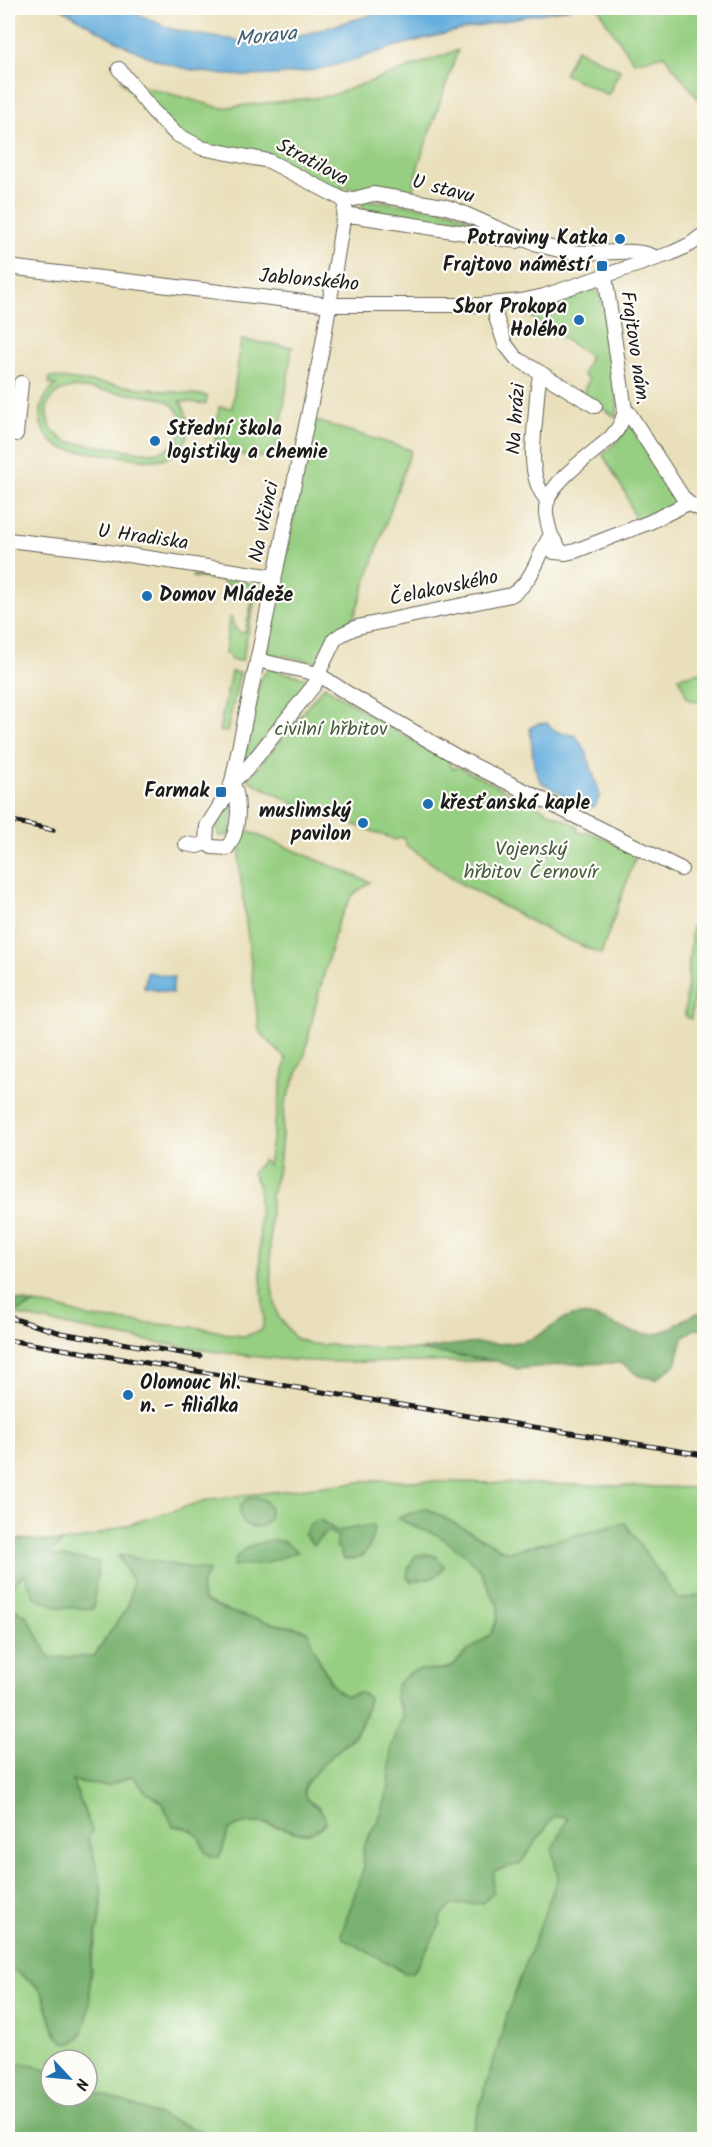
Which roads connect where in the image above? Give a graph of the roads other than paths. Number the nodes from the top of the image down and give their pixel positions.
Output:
1 (119, 69) dead end
2 (345, 208) junction
3 (704, 235) edge
4 (527, 240) junction
5 (656, 258) junction
6 (8, 267) edge
7 (605, 276) junction
8 (494, 304) junction
9 (330, 305) junction
10 (541, 373) junction
11 (21, 383) dead end
12 (13, 404) edge
13 (595, 406) dead end
14 (625, 410) junction
15 (16, 434) dead end
16 (548, 501) junction
17 (688, 503) junction
18 (705, 511) edge
19 (551, 535) junction
20 (8, 540) edge
21 (544, 548) junction
22 (561, 552) junction
23 (274, 577) junction
24 (257, 660) junction
25 (318, 674) junction
26 (232, 782) junction
27 (206, 843) junction
28 (186, 844) dead end
29 (681, 869) dead end

1 - 2 street, Stratilova
2 - 4 street, U stavu
2 - 4 street, U stavu
2 - 9 street, Stratilova
3 - 5 street, Jablonského
4 - 5 street, U stavu
5 - 7 street, Jablonského
6 - 9 street, Jablonského
7 - 8 street, Jablonského
7 - 14 street, Frajtovo nám.
8 - 9 street, Jablonského
8 - 10 street
9 - 23 street, Na vlčinci
10 - 13 street
10 - 16 street, Na hrázi
11 - 12 street
12 - 15 street
14 - 16 street, Frajtovo nám.
14 - 17 street
16 - 19 street
17 - 18 street
17 - 22 street
19 - 21 street, Čelakovského
19 - 22 street
20 - 23 street, U Hradiska
21 - 22 street
21 - 25 street, Čelakovského
23 - 24 street, Na vlčinci
24 - 25 street
24 - 26 street, Na vlčinci
25 - 26 street, Čelakovského
25 - 29 street
26 - 27 street, Na vlčinci
26 - 27 street, Na vlčinci
27 - 28 street

